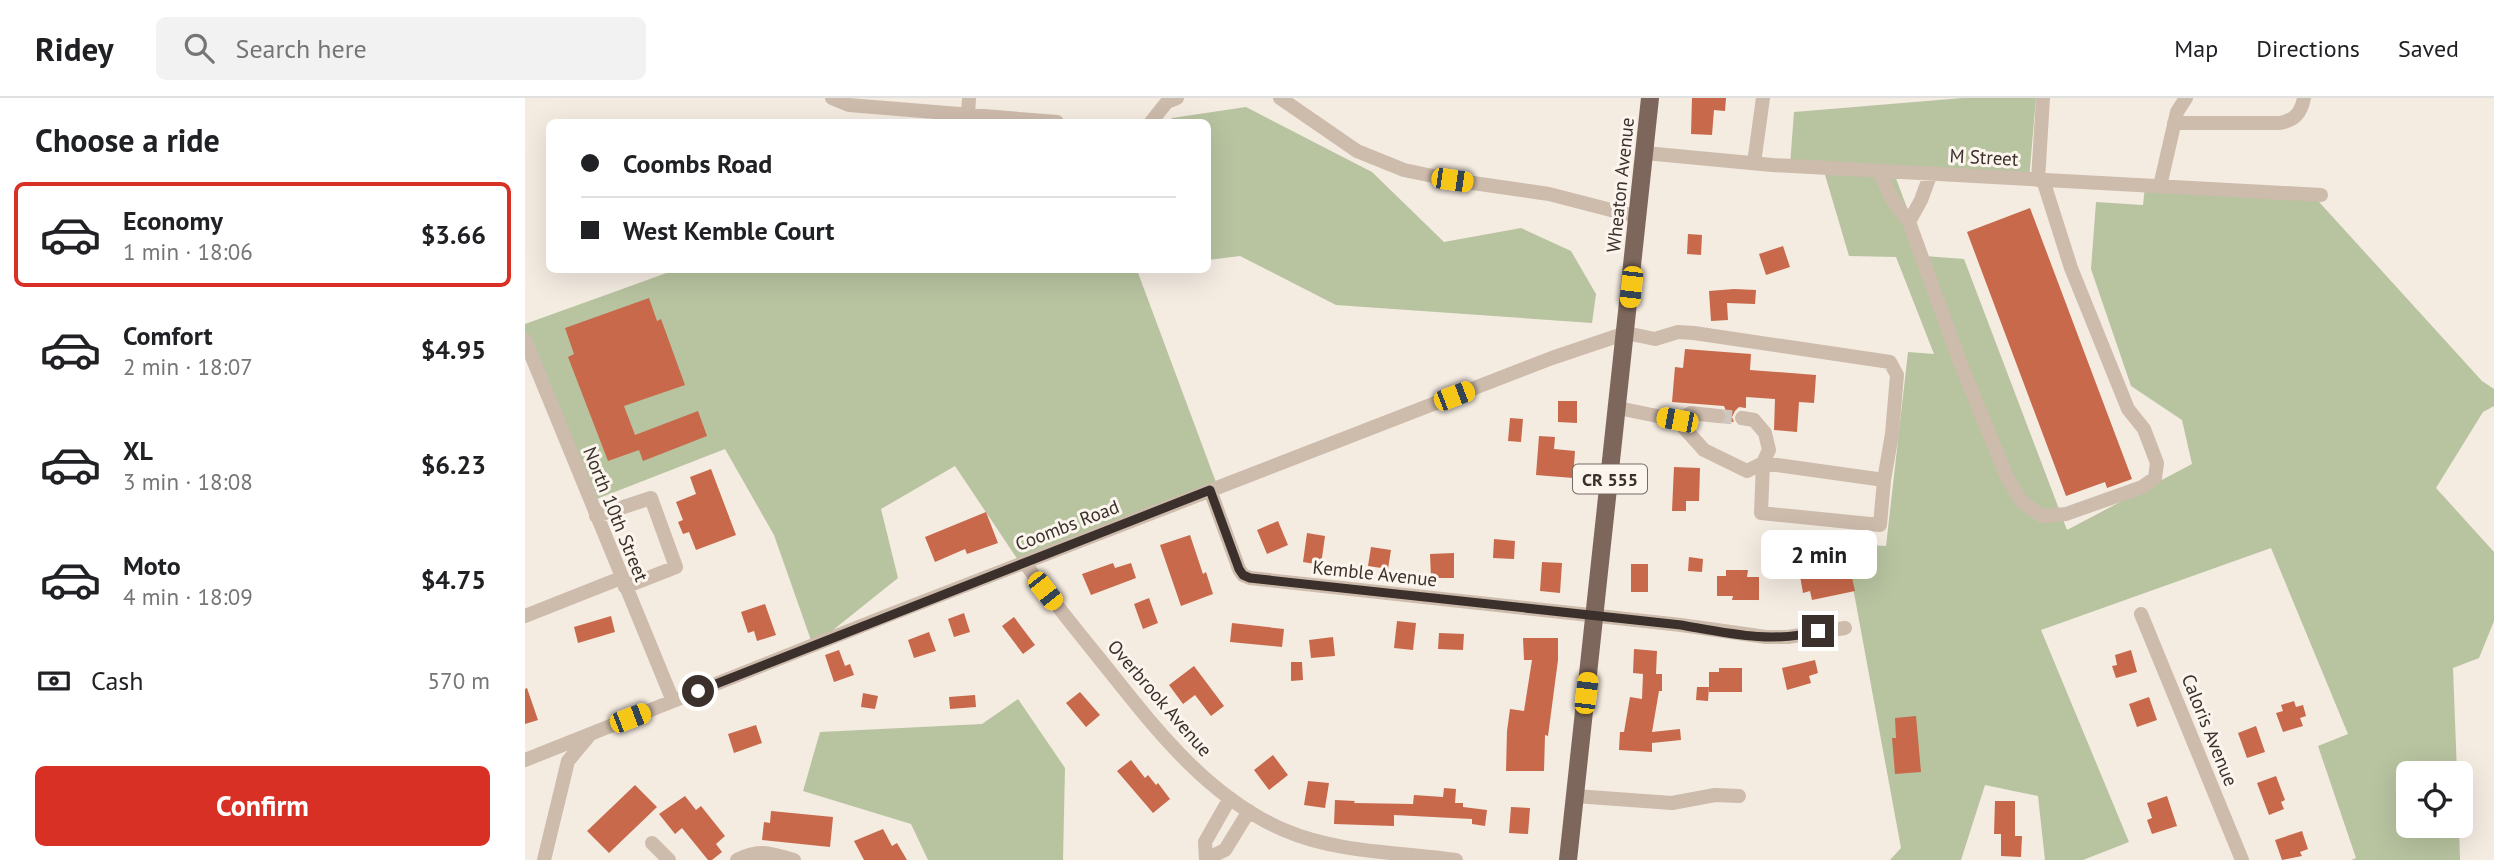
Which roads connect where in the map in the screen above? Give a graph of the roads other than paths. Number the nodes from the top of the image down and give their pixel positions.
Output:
1 (832, 98) edge
2 (969, 98) edge
3 (1280, 98) edge
4 (1650, 98) edge
5 (1763, 98) edge
6 (2043, 98) edge
7 (2186, 98) edge
8 (2304, 98) edge
9 (1170, 99) edge
10 (968, 115) junction
11 (1019, 119) edge
12 (1153, 119) edge
13 (2175, 123) junction
14 (1645, 152) junction
15 (1754, 163) junction
16 (1879, 171) junction
17 (1931, 173) junction
18 (2040, 180) junction
19 (2160, 186) junction
20 (2321, 195) dead end
21 (1638, 216) junction
22 (1909, 222) junction
23 (1626, 333) junction
24 (525, 340) edge
25 (1618, 408) junction
26 (1718, 416) tunnel mouth
27 (1742, 418) tunnel mouth
28 (1677, 420) junction
29 (1763, 463) junction
30 (1884, 480) junction
31 (1210, 490) junction
32 (596, 516) junction
33 (1024, 562) junction
34 (623, 583) junction
35 (2141, 614) dead end
36 (525, 616) edge
37 (1594, 617) junction
38 (1845, 628) dead end
39 (673, 701) junction
40 (595, 733) junction
41 (525, 760) edge
42 (1575, 796) junction
43 (1739, 796) dead end
44 (1230, 798) junction
45 (1249, 811) junction
46 (652, 843) dead end
47 (544, 860) edge
48 (669, 860) edge
49 (737, 860) edge
50 (794, 860) edge
51 (1206, 860) edge
52 (1456, 860) edge
53 (1568, 860) edge
54 (2242, 860) edge

1 - 10 street
2 - 10 street
3 - 21 street
4 - 14 main road, Wheaton Avenue / CR 555
5 - 15 street
6 - 18 street
7 - 13 street
8 - 13 street
9 - 12 street
10 - 11 street
13 - 19 street
14 - 15 street, M Street
14 - 21 main road, Wheaton Avenue / CR 555
15 - 16 street, M Street
16 - 17 street, M Street
16 - 22 street
17 - 18 street, M Street
17 - 22 street
18 - 19 street, M Street
18 - 22 street
19 - 20 street, M Street
21 - 23 main road, Wheaton Avenue / CR 555
23 - 25 main road, Wheaton Avenue / CR 555
23 - 30 street
23 - 31 street, Coombs Road
24 - 32 street, North 10th Street
25 - 28 street
25 - 37 main road, Wheaton Avenue / CR 555
26 - 28 street
27 - 29 street
28 - 29 street
29 - 30 street
29 - 30 street
31 - 33 street, Coombs Road
31 - 37 street, Kemble Avenue
32 - 34 street, North 10th Street
32 - 34 street
33 - 39 street, Coombs Road
33 - 44 street, Overbrook Avenue
34 - 36 street
34 - 39 street, North 10th Street
35 - 54 street, Caloris Avenue
37 - 38 street, Kemble Avenue
37 - 42 main road, Wheaton Avenue / CR 555
39 - 40 street, Coombs Road
40 - 41 street, Coombs Road
40 - 47 street
42 - 43 street
42 - 53 main road, Wheaton Avenue / CR 555
44 - 45 street, Overbrook Avenue
44 - 51 street
45 - 51 street
45 - 52 street, Overbrook Avenue
46 - 48 street
49 - 50 street

